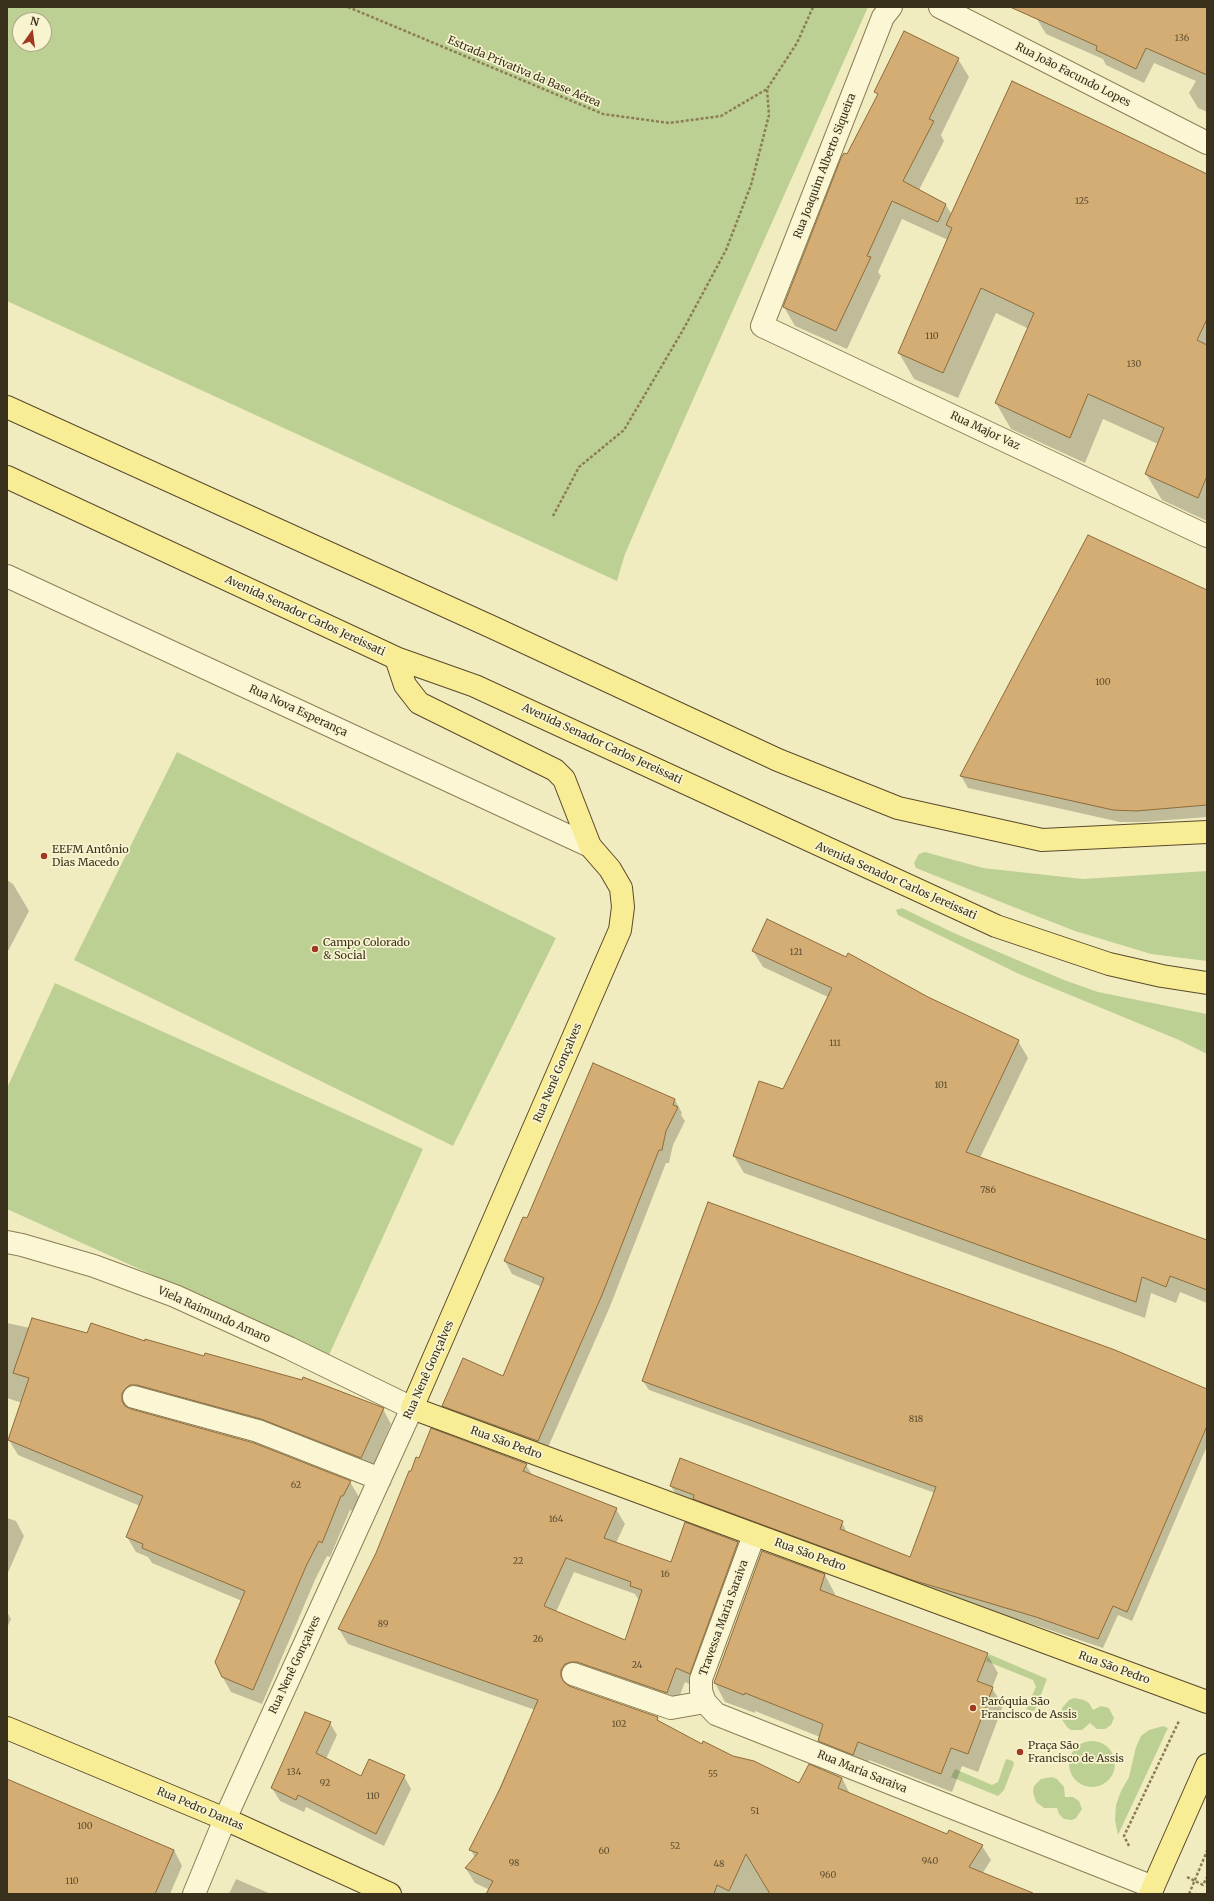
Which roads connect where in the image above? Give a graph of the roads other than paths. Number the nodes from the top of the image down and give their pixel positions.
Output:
1 (891, 7) edge
2 (940, 7) edge
3 (1207, 143) edge
4 (762, 326) joint
5 (7, 407) edge
6 (7, 477) edge
7 (1207, 536) edge
8 (7, 576) edge
9 (396, 658) junction
10 (1207, 832) edge
11 (590, 846) junction
12 (1207, 983) edge
13 (7, 1242) edge
14 (134, 1397) dead end
15 (412, 1408) junction
16 (380, 1479) junction
17 (754, 1535) junction
18 (573, 1674) dead end
19 (705, 1702) junction
20 (1207, 1702) edge
21 (7, 1728) edge
22 (1207, 1765) edge
23 (225, 1819) junction
24 (1151, 1891) edge
25 (194, 1894) edge
26 (390, 1894) edge

1 - 4 street, Rua Joaquim Alberto Siqueira
2 - 3 street, Rua João Facundo Lopes
4 - 7 street, Rua Major Vaz
5 - 10 main road
6 - 9 main road, Avenida Senador Carlos Jereissati
8 - 11 street, Rua Nova Esperança
9 - 11 main road, Rua Nenê Gonçalves
9 - 12 main road, Avenida Senador Carlos Jereissati
11 - 15 main road, Rua Nenê Gonçalves
13 - 15 street, Viela Raimundo Amaro
14 - 16 street
15 - 16 street, Rua Nenê Gonçalves
15 - 17 main road, Rua São Pedro
16 - 23 street, Rua Nenê Gonçalves
17 - 19 street, Travessa Maria Saraiva
17 - 20 main road, Rua São Pedro
18 - 19 street
19 - 24 street, Rua Maria Saraiva
21 - 23 main road, Rua Pedro Dantas
22 - 24 main road
23 - 25 street, Rua Nenê Gonçalves
23 - 26 main road, Rua Pedro Dantas

